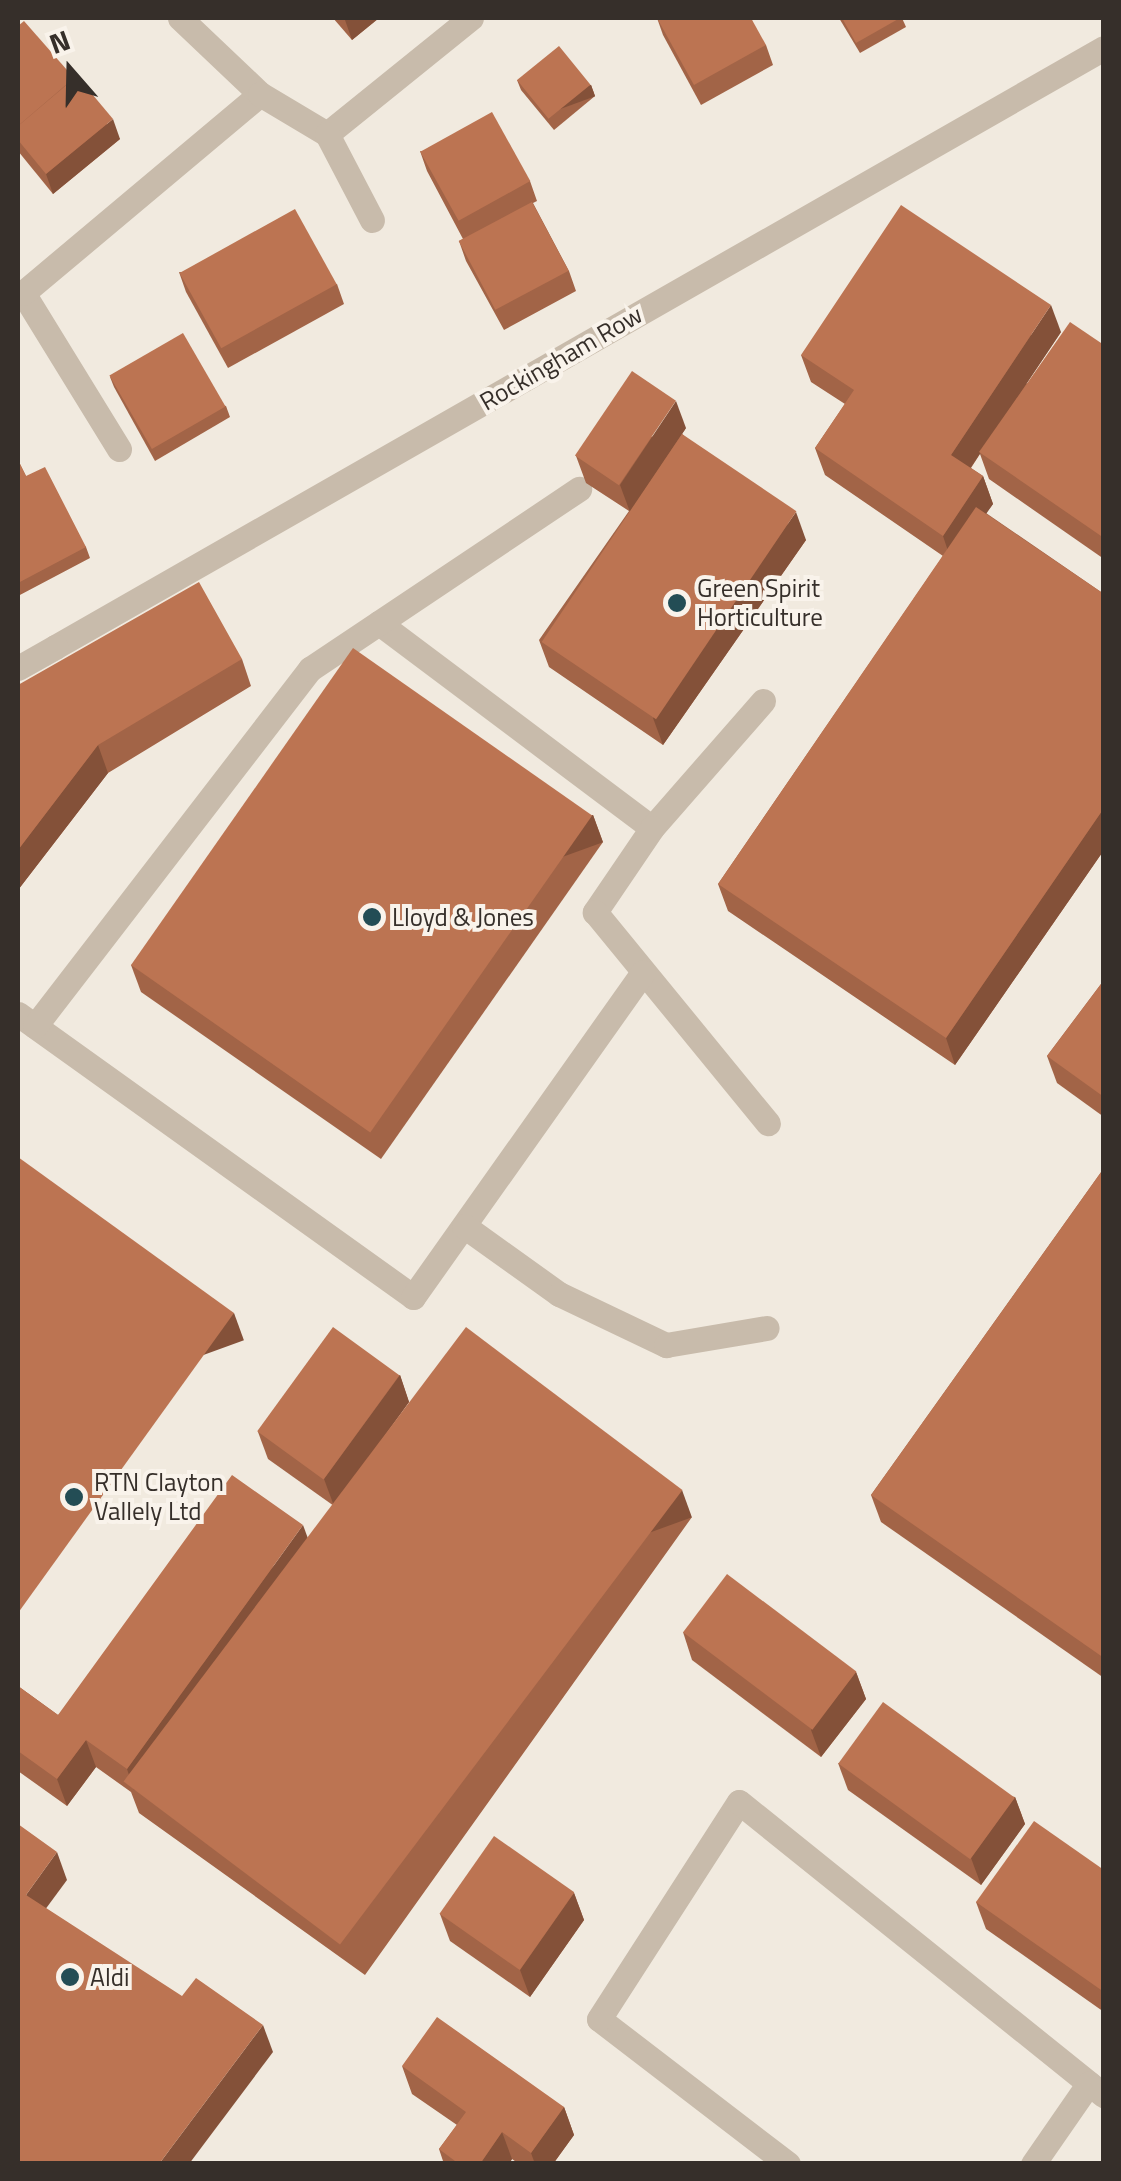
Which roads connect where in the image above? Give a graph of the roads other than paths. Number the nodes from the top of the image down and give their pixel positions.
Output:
1 (180, 18) edge
2 (471, 18) edge
3 (1104, 48) edge
4 (260, 94) junction
5 (327, 134) junction
6 (372, 220) dead end
7 (20, 294) edge
8 (119, 449) dead end
9 (579, 489) edge
10 (379, 622) junction
11 (18, 668) edge
12 (763, 702) dead end
13 (652, 828) junction
14 (643, 972) junction
15 (26, 1020) edge
16 (768, 1123) dead end
17 (464, 1226) junction
18 (766, 1328) dead end
19 (1096, 2089) edge
20 (788, 2164) edge
21 (1032, 2164) edge

1 - 4 street
2 - 5 street
3 - 11 street, Rockingham Row
4 - 5 street
4 - 7 street
5 - 6 street
7 - 8 street
9 - 10 street
10 - 13 street
10 - 15 street
12 - 13 street
13 - 14 street
14 - 16 street
14 - 17 street
15 - 17 street
17 - 18 street
19 - 20 street
19 - 21 street

